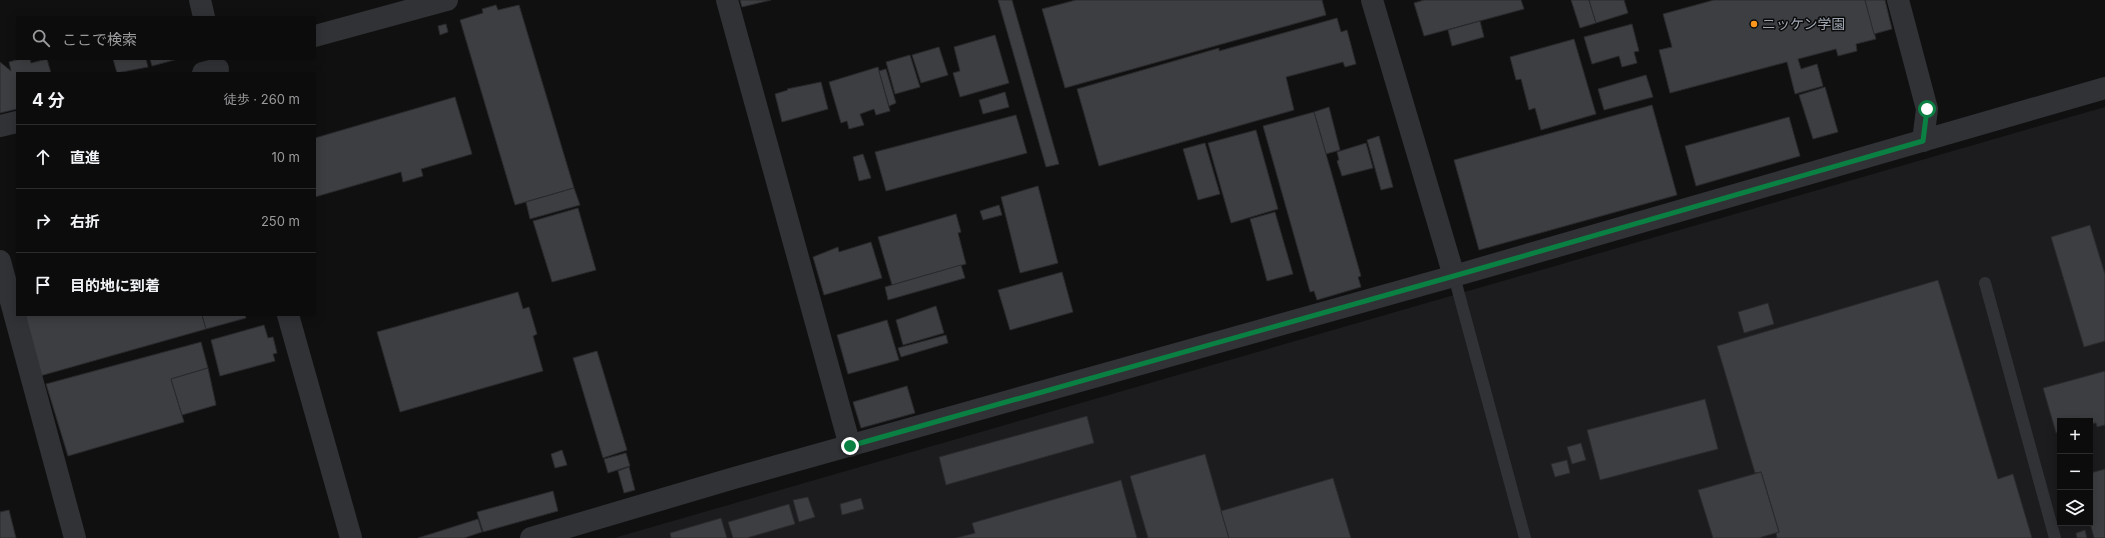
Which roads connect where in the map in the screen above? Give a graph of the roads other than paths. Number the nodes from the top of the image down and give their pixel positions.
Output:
1 (200, 0) edge
2 (447, 0) edge
3 (727, 0) edge
4 (1372, 0) edge
5 (1898, 0) edge
6 (204, 16) edge
7 (316, 36) edge
8 (2105, 88) edge
9 (16, 122) edge
10 (0, 126) edge
11 (1923, 141) junction
12 (0, 261) edge
13 (1454, 276) junction
14 (1985, 283) dead end
15 (288, 316) edge
16 (850, 446) junction
17 (75, 538) edge
18 (351, 538) edge
19 (531, 538) edge
20 (1526, 538) edge
21 (2055, 538) edge

1 - 6 street
2 - 7 street
3 - 16 street
4 - 13 street
5 - 11 street
8 - 11 street
9 - 10 street
11 - 13 street
12 - 17 street
13 - 16 street
13 - 20 lane
14 - 21 lane
15 - 18 street
16 - 19 street

